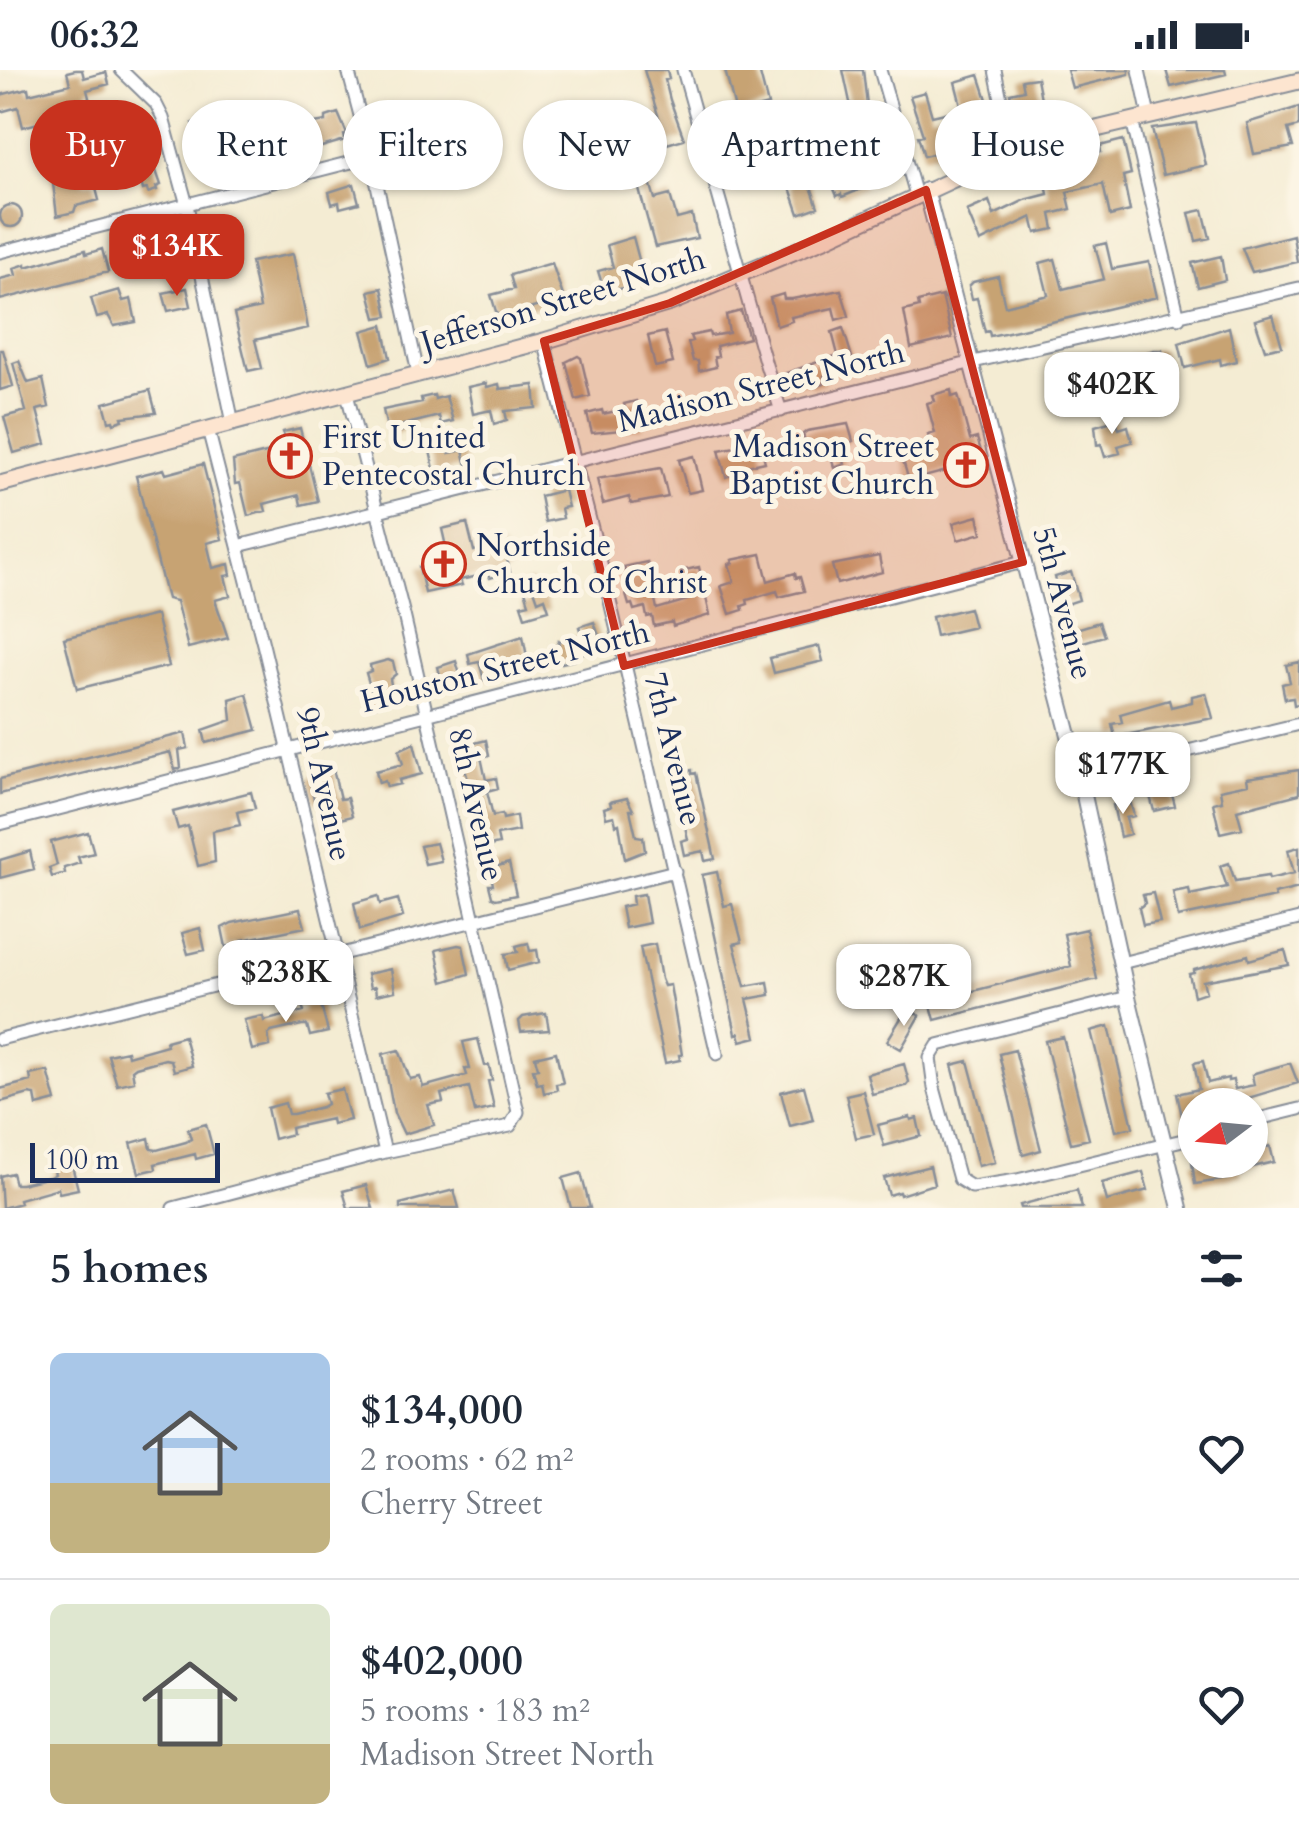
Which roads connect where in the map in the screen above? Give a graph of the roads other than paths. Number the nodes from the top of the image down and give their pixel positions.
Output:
1 (121, 70) edge
2 (348, 70) edge
3 (684, 70) edge
4 (880, 70) edge
5 (995, 70) edge
6 (1139, 70) edge
7 (1299, 81) edge
8 (356, 100) edge
9 (1001, 100) edge
10 (1150, 116) junction
11 (1132, 120) junction
12 (1100, 129) edge
13 (343, 164) edge
14 (935, 186) edge
15 (378, 190) edge
16 (921, 192) junction
17 (187, 205) junction
18 (0, 252) edge
19 (740, 275) junction
20 (1299, 288) edge
21 (1179, 318) junction
22 (544, 341) junction
23 (974, 362) junction
24 (418, 373) junction
25 (346, 394) junction
26 (782, 411) junction
27 (234, 423) junction
28 (208, 428) junction
29 (576, 462) junction
30 (0, 484) edge
31 (378, 512) junction
32 (238, 546) junction
33 (1023, 562) junction
34 (624, 666) junction
35 (428, 715) junction
36 (1299, 724) edge
37 (288, 750) junction
38 (1080, 777) junction
39 (0, 824) edge
40 (675, 871) junction
41 (1299, 920) edge
42 (475, 923) junction
43 (336, 957) junction
44 (1121, 963) junction
45 (1128, 997) junction
46 (0, 1039) edge
47 (718, 1054) dead end
48 (1299, 1110) edge
49 (1268, 1117) edge
50 (1178, 1142) edge
51 (1165, 1146) junction
52 (385, 1152) junction
53 (189, 1206) edge
54 (174, 1208) edge
55 (1180, 1208) edge

1 - 17 street
2 - 8 street
3 - 19 street
4 - 16 street, 5th Avenue
5 - 9 street
6 - 10 street
7 - 10 main road, Jefferson Street North
10 - 11 main road, Jefferson Street North
11 - 12 main road, Jefferson Street North
11 - 21 street
13 - 17 street
14 - 16 main road, Jefferson Street North
15 - 24 street
16 - 19 main road, Jefferson Street North
16 - 23 street, 5th Avenue
17 - 18 street
17 - 27 street
19 - 22 main road, Jefferson Street North
19 - 26 street
20 - 21 street, Madison Street North
21 - 23 street, Madison Street North
22 - 24 main road, Jefferson Street North
22 - 29 street, 7th Avenue
23 - 26 street, Madison Street North
23 - 33 street, 5th Avenue
24 - 25 main road, Jefferson Street North
25 - 27 main road, Jefferson Street North
25 - 31 street, 8th Avenue
26 - 29 street, Madison Street North
27 - 28 main road, Jefferson Street North
28 - 30 main road, Jefferson Street North
28 - 32 street, 9th Avenue
29 - 31 street, Madison Street North
29 - 34 street, 7th Avenue
31 - 32 street, Madison Street North
31 - 35 street, 8th Avenue
32 - 37 street, 9th Avenue
33 - 34 street, Houston Street North
33 - 38 street, 5th Avenue
34 - 35 street, Houston Street North
34 - 40 street, 7th Avenue
35 - 37 street, Houston Street North
35 - 42 street, 8th Avenue
36 - 38 street
37 - 39 street, Houston Street North
37 - 43 street, 9th Avenue
38 - 44 street, 5th Avenue
40 - 42 street
40 - 47 street, 7th Avenue
41 - 44 street
42 - 43 street
42 - 52 street, 8th Avenue
43 - 46 street
43 - 52 street, 9th Avenue
44 - 45 street, 5th Avenue
45 - 51 street, 5th Avenue
45 - 51 street
48 - 49 street
50 - 51 street
51 - 55 street, 5th Avenue
52 - 53 street
53 - 54 street

